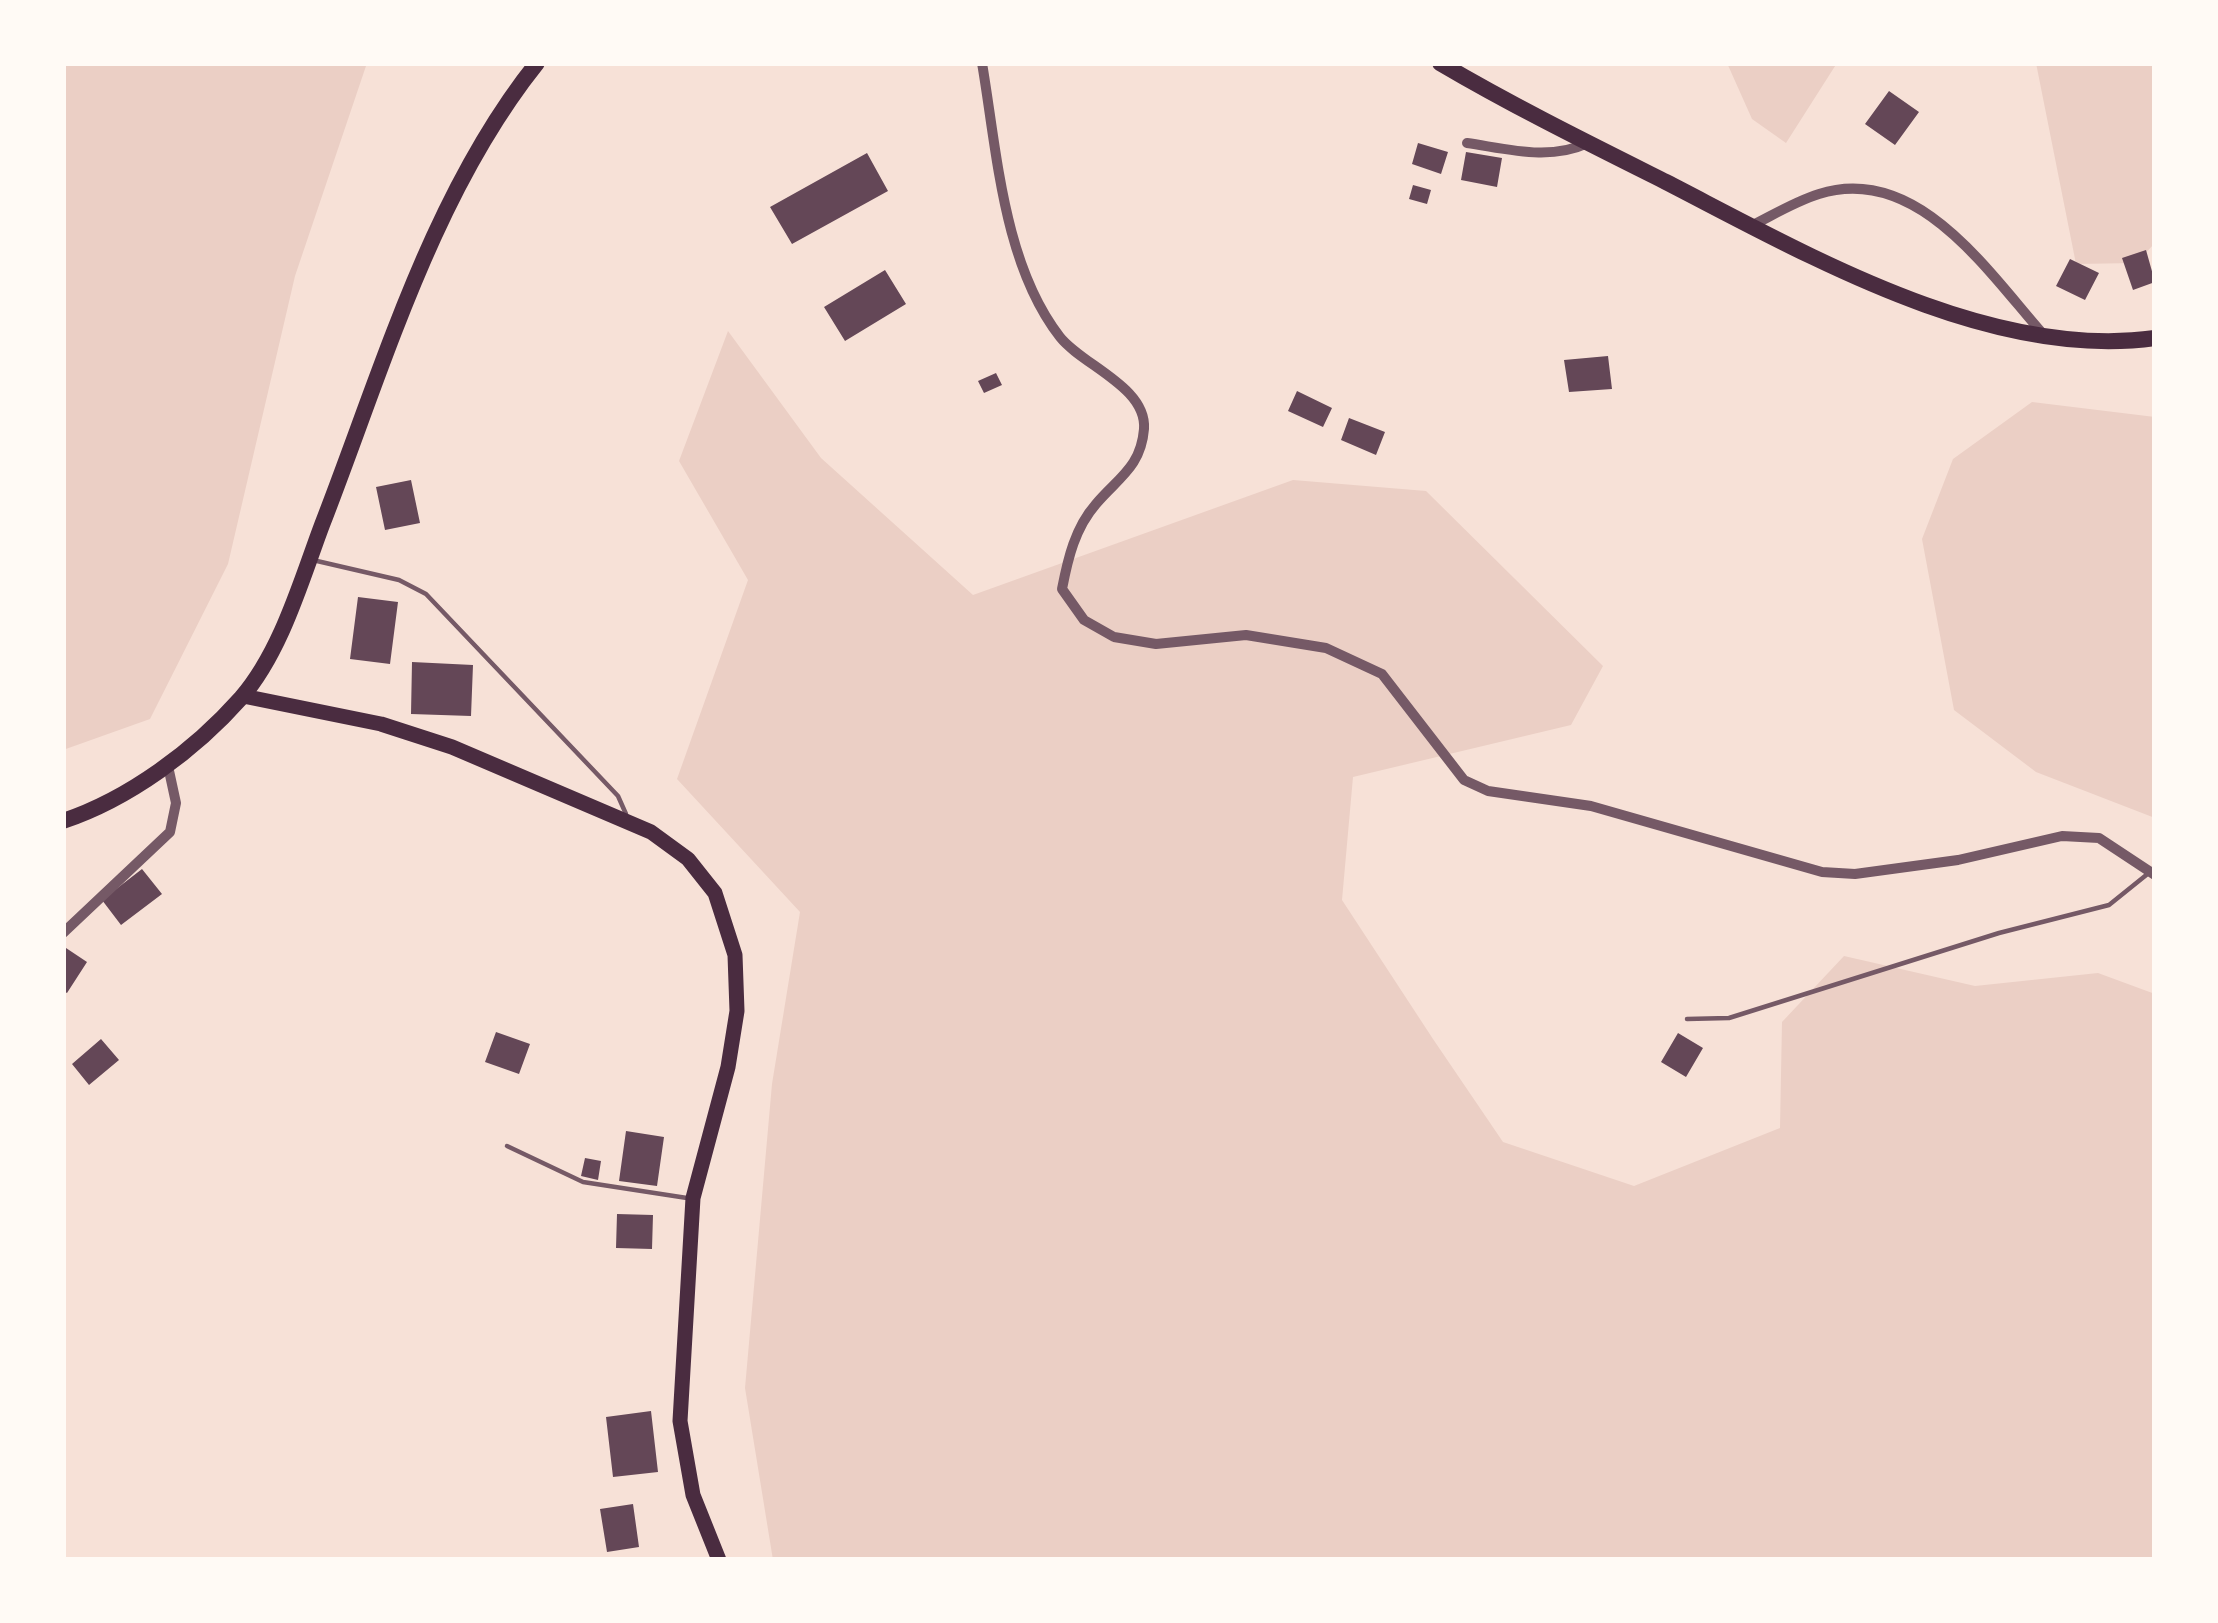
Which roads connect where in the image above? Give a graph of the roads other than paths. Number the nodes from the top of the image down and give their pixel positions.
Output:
1 (537, 63) edge
2 (982, 63) edge
3 (1440, 63) edge
4 (1588, 142) junction
5 (1466, 143) dead end
6 (1751, 226) junction
7 (2045, 337) junction
8 (2155, 338) edge
9 (309, 560) junction
10 (244, 696) junction
11 (168, 766) junction
12 (626, 820) junction
13 (63, 821) edge
14 (2152, 874) edge
15 (63, 933) edge
16 (1687, 1018) dead end
17 (507, 1146) dead end
18 (693, 1198) junction
19 (719, 1560) edge

1 - 9 main road
2 - 14 street
3 - 4 main road
4 - 5 street
4 - 6 main road
6 - 7 main road
6 - 7 street
7 - 8 main road
9 - 10 main road
9 - 12 lane
10 - 11 main road
10 - 12 main road
11 - 13 main road
11 - 15 street
12 - 18 main road
14 - 16 lane
17 - 18 lane
18 - 19 main road

